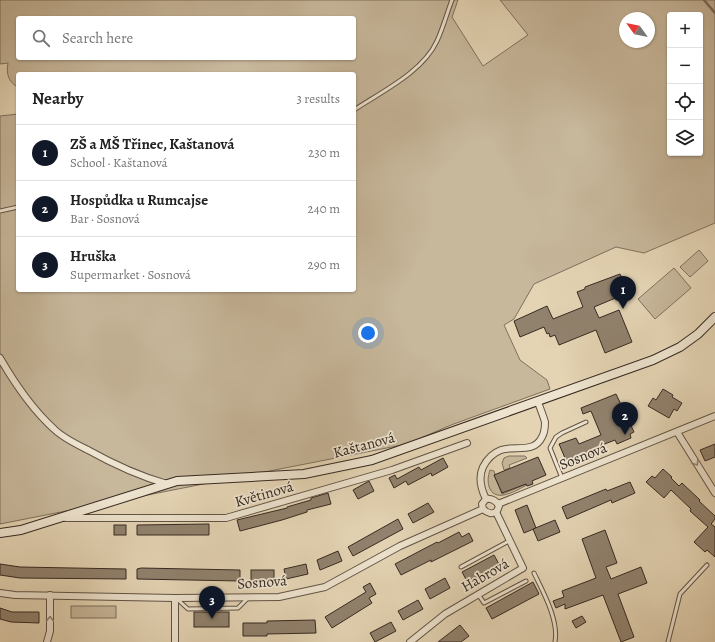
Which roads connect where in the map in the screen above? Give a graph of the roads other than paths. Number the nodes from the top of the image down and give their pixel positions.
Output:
1 (452, 0) edge
2 (356, 109) edge
3 (16, 207) edge
4 (0, 211) edge
5 (715, 317) edge
6 (0, 358) edge
7 (538, 402) junction
8 (715, 416) edge
9 (586, 422) dead end
10 (677, 432) junction
11 (467, 443) dead end
12 (562, 478) junction
13 (167, 484) junction
14 (715, 493) edge
15 (486, 499) junction
16 (498, 504) junction
17 (483, 509) junction
18 (496, 512) junction
19 (60, 518) junction
20 (0, 533) edge
21 (510, 541) junction
22 (707, 565) dead end
23 (461, 567) dead end
24 (534, 573) dead end
25 (526, 581) dead end
26 (0, 593) edge
27 (478, 594) junction
28 (50, 595) junction
29 (175, 598) junction
30 (249, 598) junction
31 (47, 642) edge
32 (175, 642) edge
33 (410, 642) edge
34 (555, 642) edge
35 (668, 642) edge

1 - 2 lane
3 - 4 lane
5 - 7 street, Kaštanová
6 - 13 street
7 - 13 street, Kaštanová
7 - 15 street
8 - 10 street, Sosnová
9 - 12 lane
10 - 12 street, Sosnová
10 -> 14 street
11 - 19 street, Květinová
12 - 16 street, Sosnová
13 - 19 street, Kaštanová
15 - 16 street
15 - 17 street
16 - 18 street
17 - 18 street
17 - 30 street, Sosnová
18 - 21 street, Habrová
19 - 20 street, Kaštanová
21 - 23 lane
21 - 27 street, Habrová
22 - 35 lane
24 - 34 lane
25 - 27 lane
26 - 28 street, Sosnová
27 - 33 street, Habrová
28 - 29 street, Sosnová
31 -> 28 street
29 - 30 street, Sosnová
29 - 30 lane
29 - 32 street

